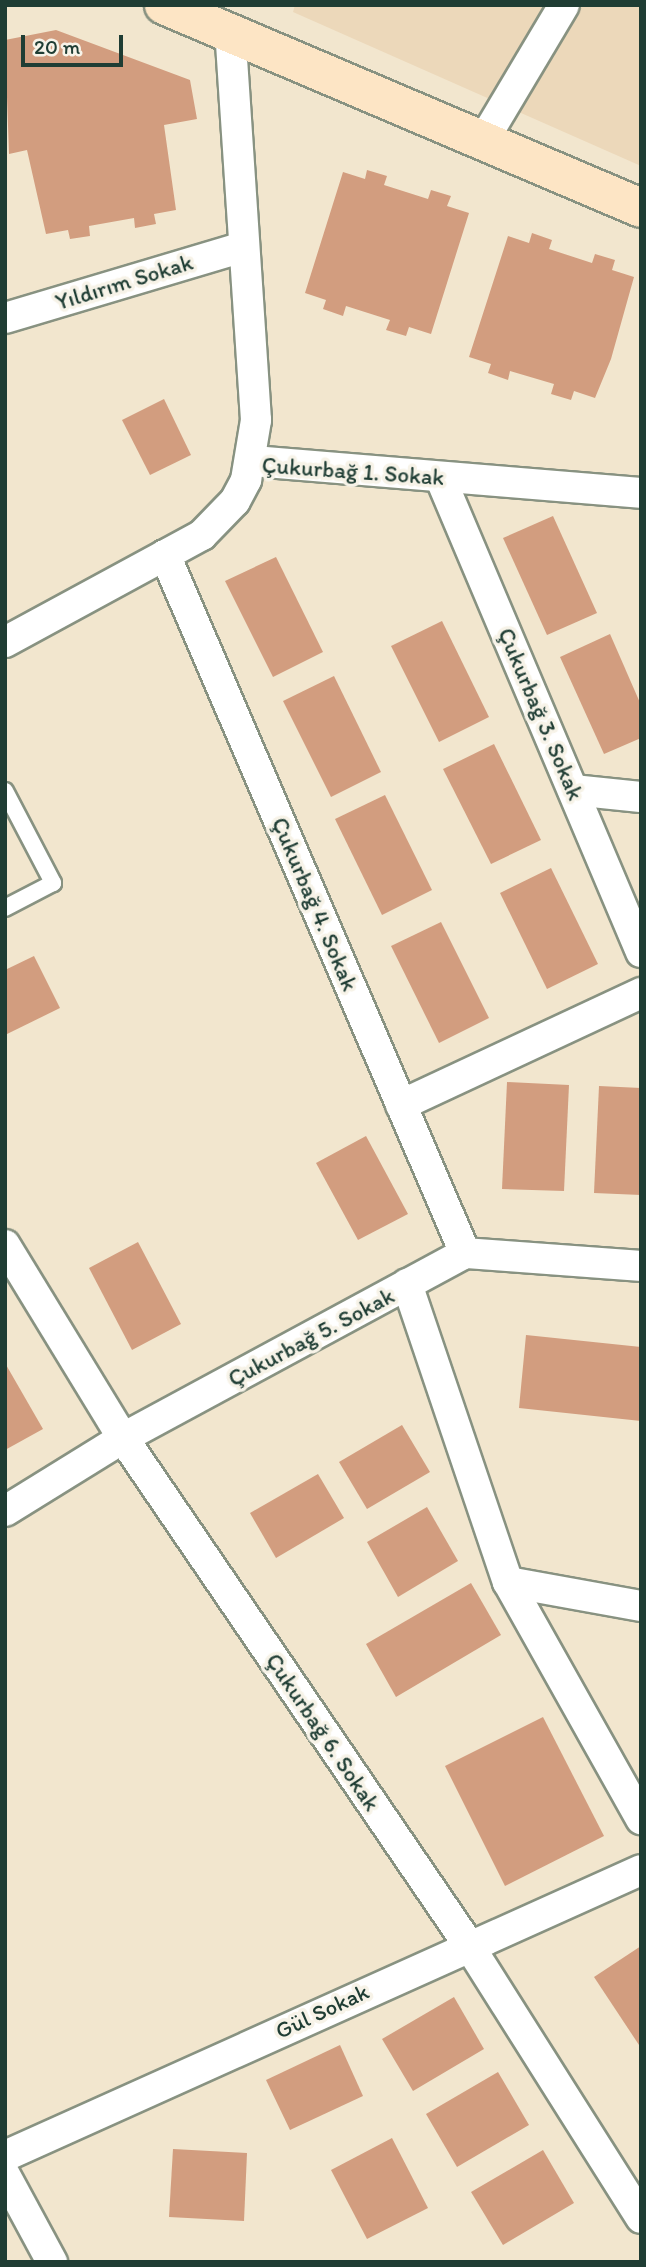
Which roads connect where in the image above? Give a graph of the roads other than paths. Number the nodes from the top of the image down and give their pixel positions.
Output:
1 (164, 5) edge
2 (564, 5) edge
3 (230, 33) junction
4 (483, 141) junction
5 (641, 208) edge
6 (243, 247) junction
7 (5, 318) edge
8 (253, 461) junction
9 (440, 477) junction
10 (641, 494) edge
11 (164, 555) junction
12 (5, 642) edge
13 (573, 790) junction
14 (5, 791) edge
15 (641, 797) edge
16 (5, 908) edge
17 (641, 952) edge
18 (641, 993) edge
19 (401, 1105) junction
20 (5, 1245) edge
21 (465, 1253) junction
22 (641, 1266) edge
23 (407, 1284) junction
24 (123, 1438) junction
25 (5, 1511) edge
26 (508, 1581) junction
27 (641, 1606) edge
28 (641, 1819) edge
29 (641, 1870) edge
30 (468, 1944) junction
31 (5, 2156) edge
32 (5, 2175) edge
33 (641, 2218) edge
34 (52, 2262) edge

1 - 3 main road
2 - 4 street
3 - 4 main road
3 - 6 street
4 - 5 main road
6 - 7 street, Yıldırım Sokak
6 - 8 street
8 - 9 street, Çukurbağ 1. Sokak
8 - 11 street, Çukurbağ 1. Sokak
9 - 10 street, Çukurbağ 1. Sokak
9 - 13 street, Çukurbağ 3. Sokak
11 - 12 street, Çukurbağ 1. Sokak
11 - 19 street, Çukurbağ 4. Sokak
13 - 15 street
13 - 17 street, Çukurbağ 3. Sokak
14 - 16 lane
18 - 19 street
19 - 21 street, Çukurbağ 4. Sokak
20 - 24 street, Çukurbağ 6. Sokak
21 - 22 street
21 - 23 street, Çukurbağ 5. Sokak
23 - 24 street, Çukurbağ 5. Sokak
23 - 26 street
24 - 25 street, Çukurbağ 5. Sokak
24 - 30 street, Çukurbağ 6. Sokak
26 - 27 street
26 - 28 street
29 - 30 street, Gül Sokak
30 - 31 street, Gül Sokak
30 - 33 street, Çukurbağ 6. Sokak
32 - 34 street

